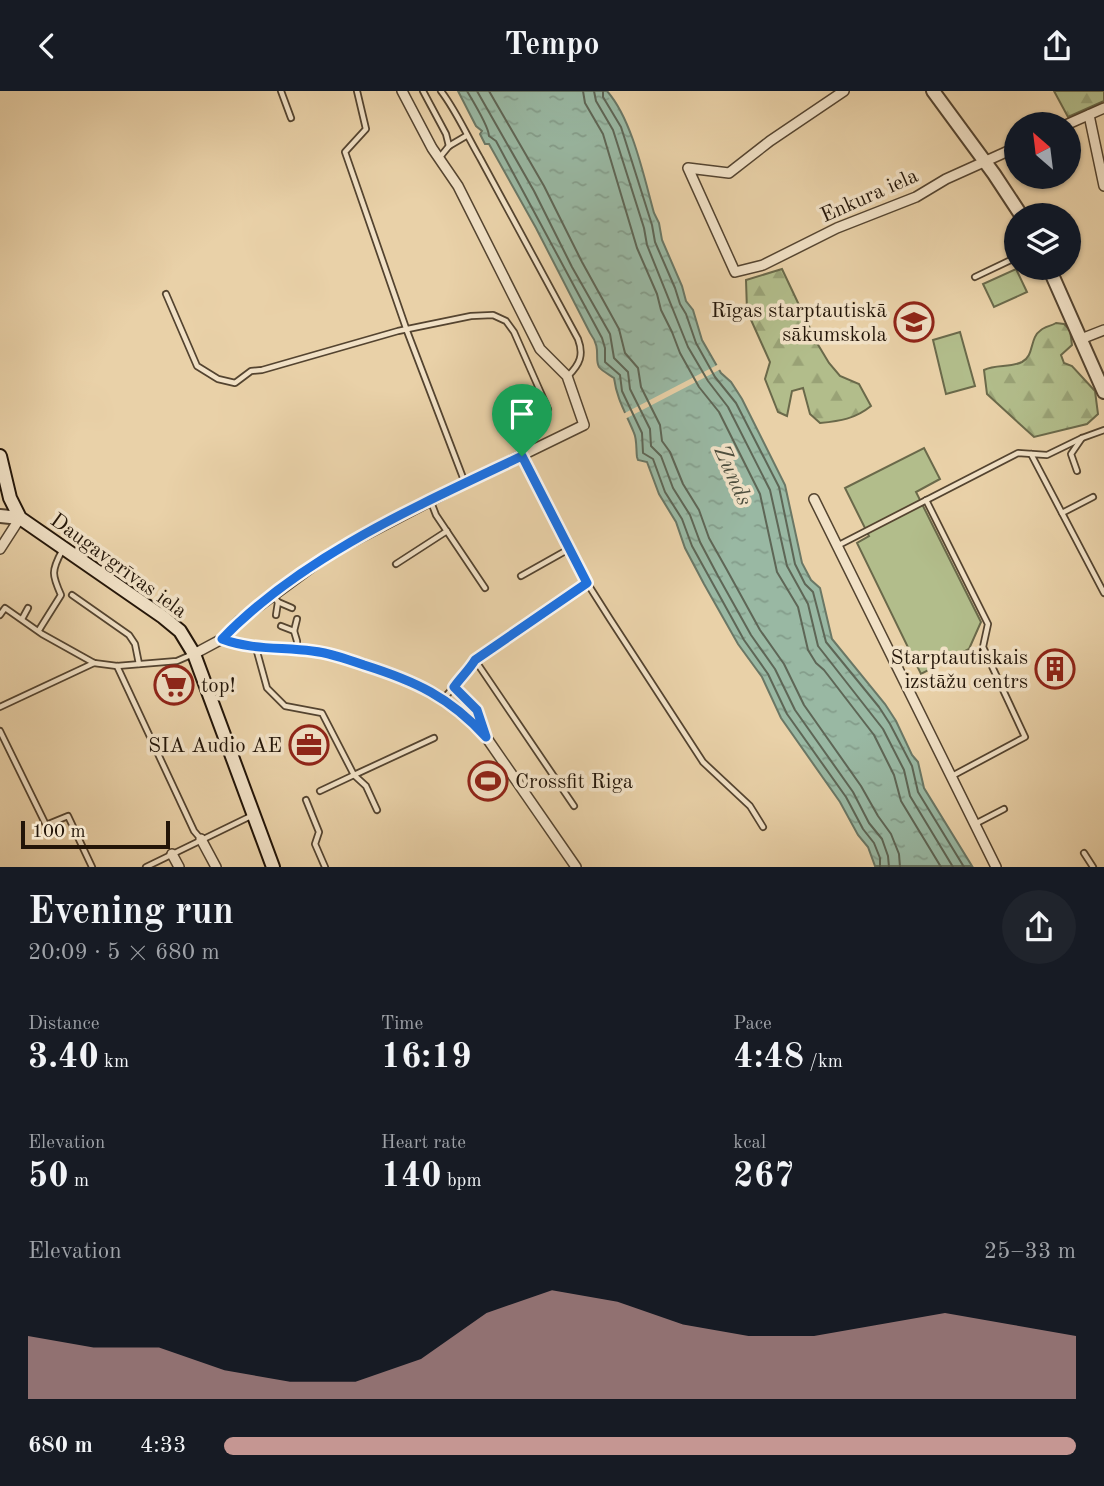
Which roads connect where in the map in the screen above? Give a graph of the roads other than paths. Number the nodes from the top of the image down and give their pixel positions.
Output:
1 (281, 91) edge
2 (357, 91) edge
3 (402, 91) edge
4 (423, 91) edge
5 (441, 91) edge
6 (844, 91) edge
7 (933, 91) edge
8 (1104, 108) edge
9 (1089, 115) junction
10 (291, 118) dead end
11 (1082, 118) edge
12 (466, 136) junction
13 (449, 146) junction
14 (1004, 153) edge
15 (439, 158) junction
16 (984, 161) junction
17 (1104, 187) edge
18 (1013, 203) edge
19 (1004, 263) edge
20 (975, 277) dead end
21 (1054, 280) edge
22 (166, 294) dead end
23 (1104, 330) edge
24 (407, 331) junction
25 (1080, 339) junction
26 (567, 376) junction
27 (1104, 392) edge
28 (548, 409) dead end
29 (1104, 430) edge
30 (1082, 438) junction
31 (1031, 454) junction
32 (0, 456) edge
33 (522, 456) junction
34 (1077, 471) dead end
35 (465, 483) junction
36 (1093, 497) dead end
37 (814, 499) dead end
38 (926, 500) junction
39 (430, 501) junction
40 (1062, 513) junction
41 (0, 516) edge
42 (20, 518) junction
43 (447, 531) junction
44 (836, 546) junction
45 (64, 547) junction
46 (0, 549) edge
47 (569, 549) junction
48 (396, 564) dead end
49 (522, 576) dead end
50 (587, 583) junction
51 (485, 588) dead end
52 (1104, 593) edge
53 (72, 595) dead end
54 (275, 599) junction
55 (28, 608) dead end
56 (292, 608) dead end
57 (0, 615) edge
58 (276, 615) dead end
59 (22, 619) junction
60 (297, 619) dead end
61 (281, 626) dead end
62 (39, 630) junction
63 (294, 631) junction
64 (222, 639) junction
65 (256, 647) junction
66 (297, 650) junction
67 (194, 654) junction
68 (475, 660) junction
69 (94, 663) junction
70 (139, 664) junction
71 (117, 666) junction
72 (454, 687) junction
73 (444, 698) junction
74 (0, 707) edge
75 (0, 731) edge
76 (486, 737) junction
77 (434, 738) dead end
78 (354, 775) junction
79 (951, 776) junction
80 (320, 791) dead end
81 (306, 800) dead end
82 (574, 806) dead end
83 (1004, 809) dead end
84 (377, 810) dead end
85 (254, 815) junction
86 (975, 825) junction
87 (762, 827) dead end
88 (201, 839) junction
89 (1084, 853) dead end
90 (173, 854) junction
91 (570, 864) edge
92 (92, 866) edge
93 (146, 866) edge
94 (178, 866) edge
95 (216, 866) edge
96 (272, 866) edge
97 (325, 866) edge
98 (996, 866) edge
99 (1093, 866) edge

1 - 10 lane
2 - 24 lane
3 - 15 street
4 - 13 lane
5 - 12 lane
6 - 16 street, Enkura iela
7 - 16 main road
8 - 9 street
9 - 11 street
9 - 17 street
12 - 13 lane
12 - 26 lane
13 - 15 lane
14 - 16 street, Enkura iela
15 - 26 street
16 - 18 main road
19 - 20 lane
21 - 25 main road
22 - 24 lane
23 - 25 street
24 - 28 lane
24 - 35 lane
25 - 27 main road
26 - 33 street
29 - 30 lane
30 - 31 lane
30 - 34 lane
31 - 38 lane
31 - 40 lane
32 - 42 main road, Daugavgrīvas iela
33 - 35 street
33 - 47 lane
35 - 39 street
36 - 40 lane
37 - 44 street
38 - 44 lane
38 - 79 lane
39 - 43 lane
39 - 54 street
40 - 52 lane
41 - 42 main road
42 - 45 main road, Daugavgrīvas iela
42 - 46 street
43 - 48 lane
43 - 51 lane
44 - 79 street
45 - 62 lane
45 - 67 main road, Daugavgrīvas iela
47 - 49 lane
47 - 50 lane
50 - 68 lane
50 - 87 lane
53 - 70 lane
54 - 56 lane
54 - 58 lane
54 - 64 street
55 - 59 lane
57 - 59 lane
59 - 62 lane
60 - 63 lane
61 - 63 lane
62 - 69 lane
63 - 66 lane
64 - 65 street
64 - 67 street
65 - 66 street
65 - 78 lane
66 - 73 street
67 - 70 lane
67 - 85 main road, Daugavgrīvas iela
68 - 72 lane
68 - 82 lane
69 - 71 lane
69 - 74 lane
70 - 71 lane
71 - 88 lane
72 - 73 lane
72 - 76 lane
73 - 76 street
75 - 92 lane
76 - 91 street
77 - 78 lane
78 - 80 lane
78 - 84 lane
79 - 86 street
81 - 97 lane
83 - 86 lane
85 - 88 lane
85 - 96 main road, Daugavgrīvas iela
86 - 98 street
88 - 90 lane
88 - 95 street
89 - 99 lane
90 - 93 lane
90 - 94 street

